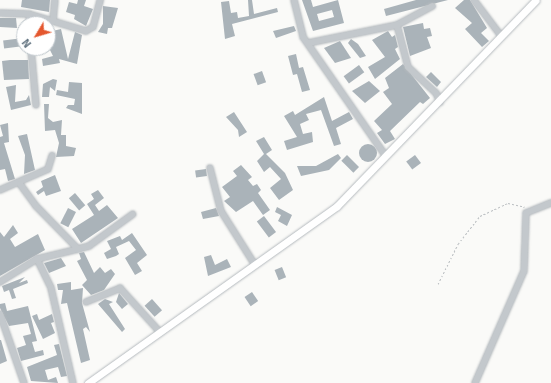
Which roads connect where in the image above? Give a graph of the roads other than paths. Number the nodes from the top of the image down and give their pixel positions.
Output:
1 (55, 0) edge
2 (100, 0) edge
3 (294, 0) edge
4 (474, 0) edge
5 (536, 0) edge
6 (432, 6) dead end
7 (0, 13) edge
8 (29, 14) joint
9 (36, 16) edge
10 (53, 16) edge
11 (56, 22) edge
12 (397, 25) junction
13 (502, 37) junction
14 (308, 43) junction
15 (32, 56) edge
16 (440, 102) junction
17 (36, 105) dead end
18 (385, 155) junction
19 (52, 156) dead end
20 (210, 168) dead end
21 (20, 184) junction
22 (0, 190) edge
23 (551, 203) edge
24 (134, 214) dead end
25 (78, 249) junction
26 (37, 259) junction
27 (255, 265) junction
28 (0, 282) edge
29 (86, 302) dead end
30 (0, 314) edge
31 (159, 332) junction
32 (24, 383) edge
33 (73, 383) edge
34 (88, 383) edge
35 (475, 383) edge

1 - 10 street
2 - 11 street
3 - 14 street
4 - 13 street
5 - 13 main road
6 - 12 street
7 - 8 street
8 - 9 street
12 - 14 street
12 - 16 street
13 - 16 main road
14 - 18 street
15 - 17 street
16 - 18 main road
18 - 27 main road
19 - 21 street
20 - 27 street
21 - 22 street
21 - 25 street
23 - 35 street
24 - 25 street
25 - 26 street
26 - 28 street
26 - 33 street
27 - 31 main road
29 - 31 street
30 - 32 street
31 - 34 main road

